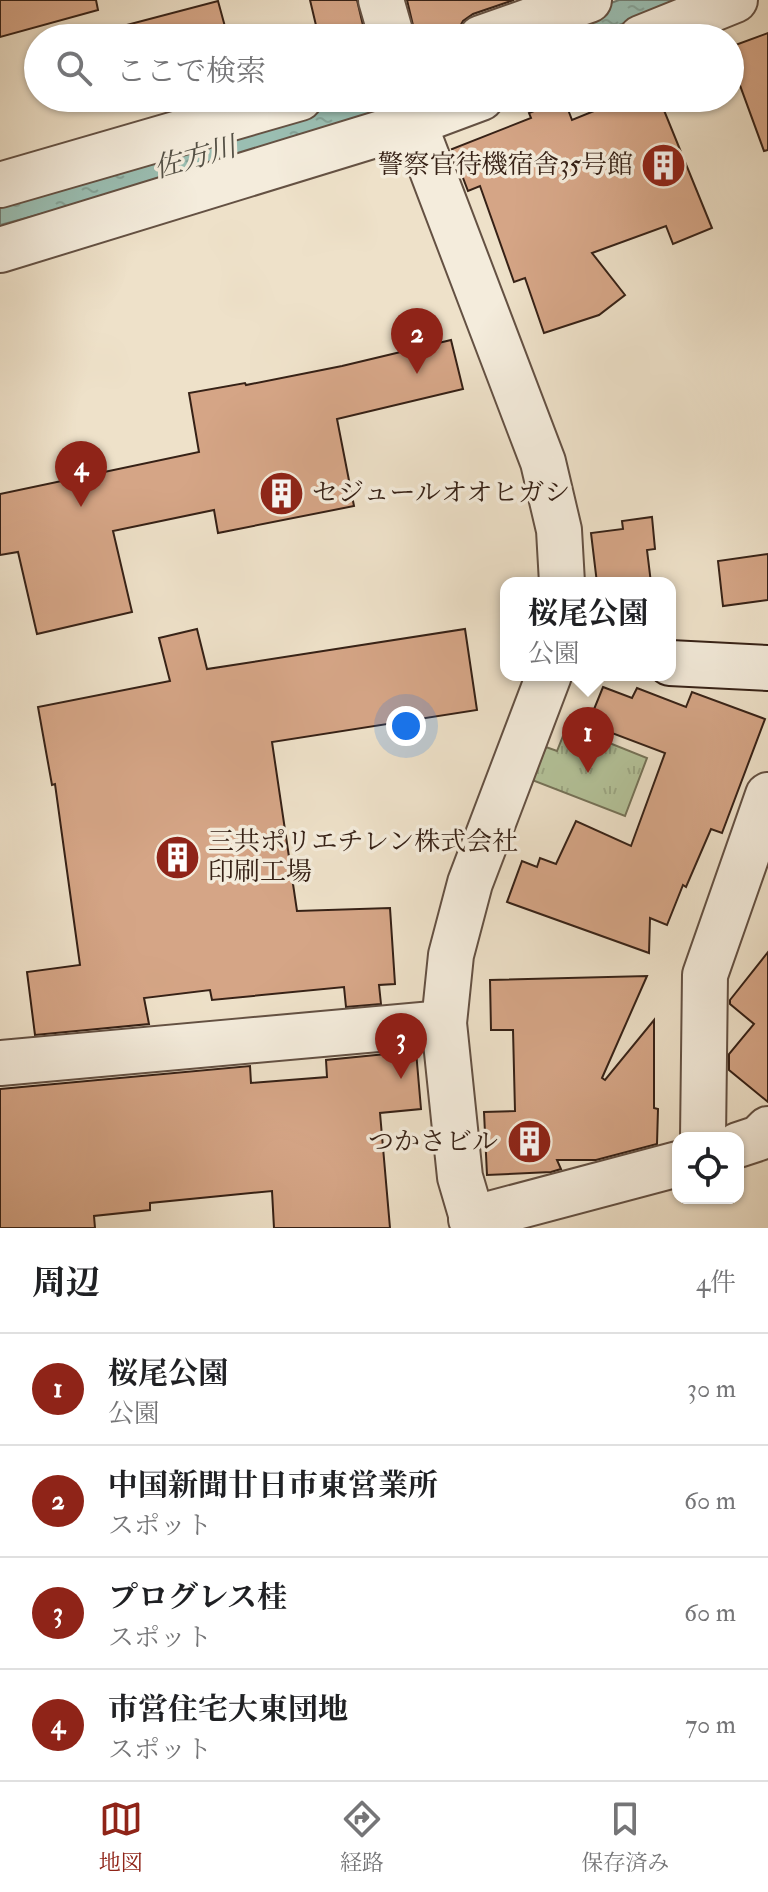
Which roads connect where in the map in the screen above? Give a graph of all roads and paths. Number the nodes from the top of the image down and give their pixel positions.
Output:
1 (381, 0) edge
2 (735, 0) edge
3 (611, 19) edge
4 (388, 24) edge
5 (577, 24) edge
6 (252, 112) edge
7 (404, 112) edge
8 (411, 112) edge
9 (0, 185) edge
10 (0, 250) edge
11 (562, 577) edge
12 (676, 663) edge
13 (768, 668) edge
14 (547, 681) edge
15 (768, 795) edge
16 (444, 1023) junction
17 (0, 1063) edge
18 (768, 1129) edge
19 (703, 1132) edge
20 (744, 1143) edge
21 (672, 1166) edge
22 (473, 1224) edge

1 - 4 street
2 - 3 street
3 - 5 street
6 - 9 street
7 - 10 street
8 - 11 street
12 - 13 street
14 - 16 street
15 - 19 street
16 - 17 street
16 - 22 street
18 - 20 street
21 - 22 street

